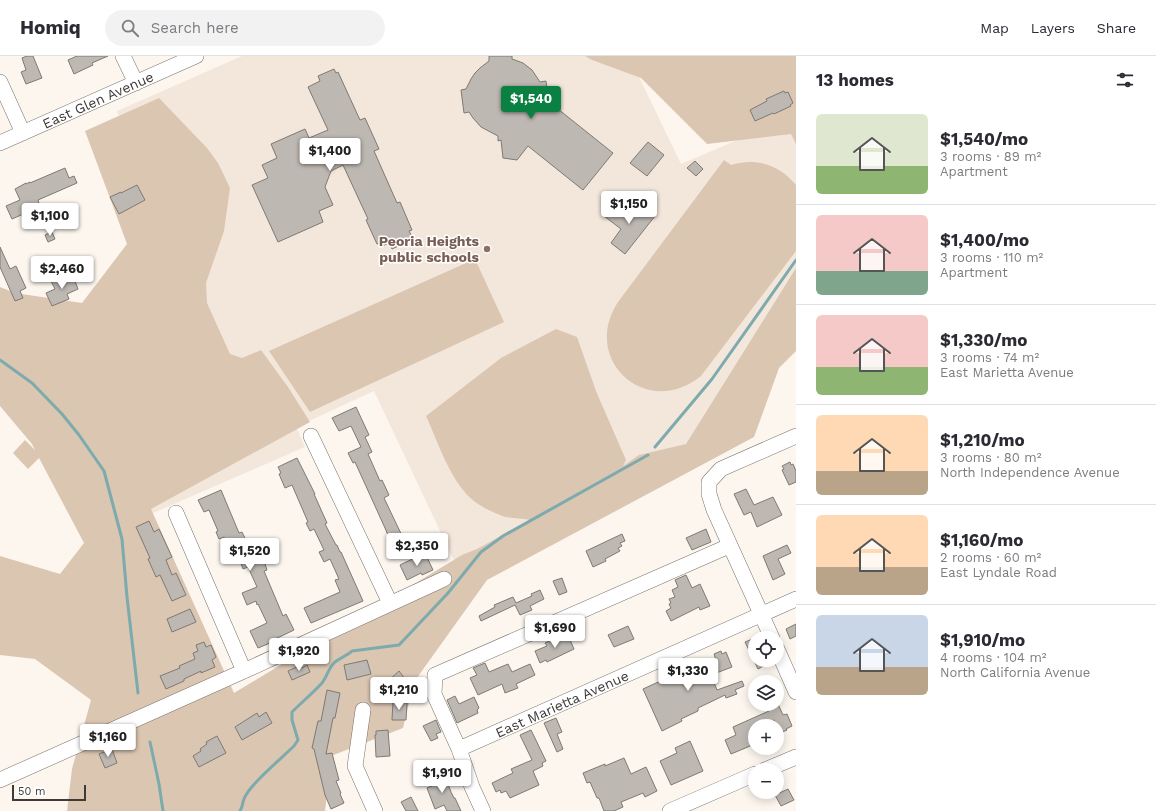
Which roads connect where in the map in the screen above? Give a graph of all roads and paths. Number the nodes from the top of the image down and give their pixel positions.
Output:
1 (124, 56) edge
2 (196, 56) edge
3 (0, 82) edge
4 (136, 83) junction
5 (23, 133) junction
6 (0, 143) edge
7 (311, 436) dead end
8 (796, 436) edge
9 (176, 513) dead end
10 (729, 546) junction
11 (444, 579) dead end
12 (796, 599) edge
13 (390, 603) junction
14 (762, 615) junction
15 (769, 631) edge
16 (784, 665) edge
17 (244, 671) junction
18 (796, 692) edge
19 (363, 710) dead end
20 (459, 749) junction
21 (796, 757) edge
22 (782, 763) edge
23 (748, 777) edge
24 (0, 780) edge
25 (375, 811) edge
26 (483, 811) edge
27 (670, 811) edge

1 - 4 street
2 - 4 street, East Glen Avenue
3 - 5 street
4 - 5 street, East Glen Avenue
5 - 6 street, East Glen Avenue
7 - 13 street
8 - 10 street
9 - 17 street
10 - 14 street
10 - 20 street
11 - 13 street
12 - 14 street, East Marietta Avenue
13 - 17 street
14 - 15 street
14 - 20 street, East Marietta Avenue
16 - 18 street
17 - 24 street
19 - 25 street
20 - 26 street
21 - 22 street
23 - 27 street

